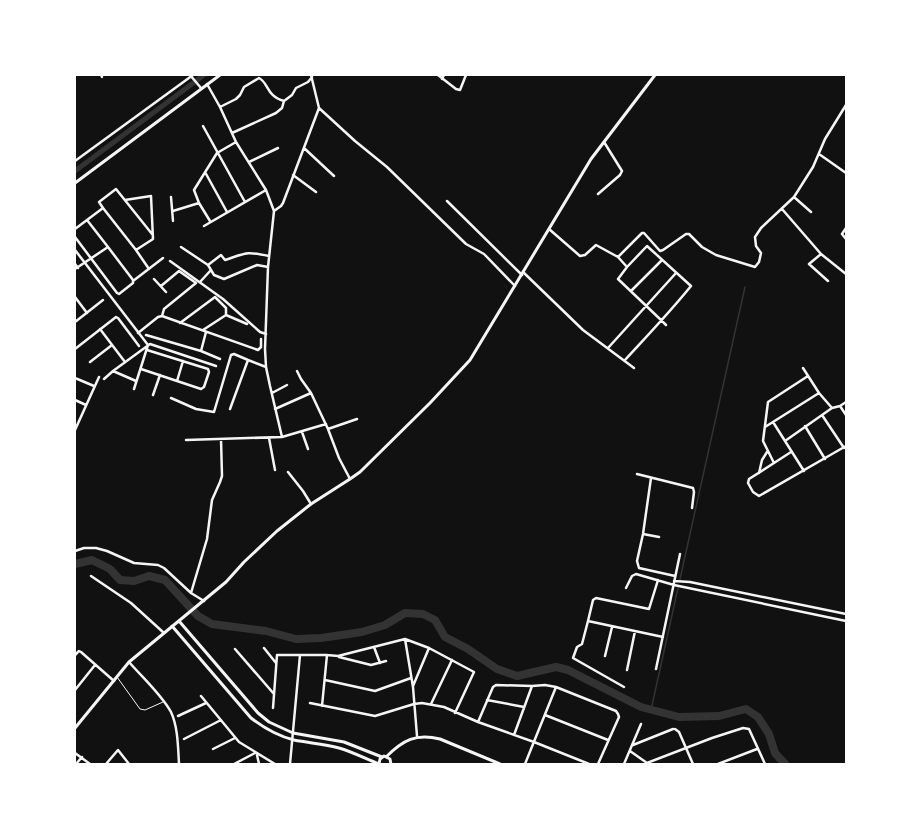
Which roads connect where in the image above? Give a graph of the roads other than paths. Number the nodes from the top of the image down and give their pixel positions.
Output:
1 (220, 75) edge
2 (438, 75) edge
3 (444, 75) edge
4 (466, 75) edge
5 (655, 75) edge
6 (191, 76) edge
7 (312, 76) edge
8 (442, 79) junction
9 (207, 84) junction
10 (201, 87) junction
11 (284, 101) junction
12 (846, 105) edge
13 (220, 107) junction
14 (319, 108) junction
15 (203, 126) dead end
16 (232, 134) junction
17 (236, 142) junction
18 (604, 142) junction
19 (278, 148) dead end
20 (304, 148) junction
21 (217, 153) junction
22 (819, 154) junction
23 (75, 161) edge
24 (249, 162) junction
25 (205, 172) junction
26 (846, 173) edge
27 (293, 175) junction
28 (334, 176) dead end
29 (75, 183) edge
30 (266, 190) junction
31 (316, 192) dead end
32 (598, 194) dead end
33 (172, 197) dead end
34 (794, 197) junction
35 (125, 200) junction
36 (447, 201) dead end
37 (245, 202) junction
38 (199, 203) junction
39 (103, 208) junction
40 (782, 209) junction
41 (173, 211) junction
42 (274, 211) junction
43 (227, 212) junction
44 (812, 212) dead end
45 (87, 220) junction
46 (173, 221) dead end
47 (210, 222) junction
48 (204, 226) dead end
49 (549, 228) junction
50 (846, 228) edge
51 (75, 229) edge
52 (153, 234) junction
53 (75, 237) edge
54 (846, 239) edge
55 (108, 247) junction
56 (181, 247) dead end
57 (75, 250) edge
58 (136, 250) junction
59 (821, 254) junction
60 (269, 256) junction
61 (618, 257) junction
62 (163, 258) dead end
63 (92, 259) junction
64 (662, 260) junction
65 (170, 261) dead end
66 (75, 264) edge
67 (85, 264) junction
68 (208, 265) junction
69 (627, 266) junction
70 (268, 267) junction
71 (76, 269) edge
72 (149, 269) junction
73 (211, 270) junction
74 (523, 273) junction
75 (676, 273) junction
76 (846, 274) edge
77 (154, 279) dead end
78 (134, 281) junction
79 (828, 281) dead end
80 (200, 282) junction
81 (160, 286) junction
82 (515, 286) junction
83 (631, 291) junction
84 (166, 292) dead end
85 (75, 298) edge
86 (103, 300) dead end
87 (646, 306) junction
88 (87, 313) junction
89 (226, 315) junction
90 (162, 316) junction
91 (661, 320) junction
92 (75, 322) edge
93 (180, 323) junction
94 (246, 324) dead end
95 (666, 325) dead end
96 (100, 329) junction
97 (202, 330) junction
98 (206, 332) junction
99 (138, 333) junction
100 (266, 334) junction
101 (146, 335) dead end
102 (261, 338) dead end
103 (112, 345) junction
104 (148, 345) junction
105 (139, 346) dead end
106 (608, 348) junction
107 (75, 349) edge
108 (147, 350) junction
109 (201, 351) junction
110 (220, 359) dead end
111 (248, 360) junction
112 (625, 360) junction
113 (183, 361) junction
114 (90, 362) dead end
115 (125, 362) junction
116 (216, 366) dead end
117 (266, 366) junction
118 (634, 368) dead end
119 (803, 368) dead end
120 (141, 369) junction
121 (113, 371) junction
122 (297, 371) dead end
123 (160, 375) junction
124 (808, 376) junction
125 (99, 377) dead end
126 (75, 378) edge
127 (104, 379) dead end
128 (136, 381) junction
129 (177, 381) junction
130 (287, 385) dead end
131 (94, 386) junction
132 (134, 389) dead end
133 (272, 393) junction
134 (311, 393) junction
135 (819, 393) junction
136 (153, 395) dead end
137 (170, 398) dead end
138 (75, 400) edge
139 (846, 402) edge
140 (86, 405) junction
141 (840, 406) junction
142 (832, 408) junction
143 (230, 409) dead end
144 (275, 409) junction
145 (822, 415) junction
146 (846, 415) edge
147 (357, 419) dead end
148 (773, 422) junction
149 (76, 424) edge
150 (326, 424) junction
151 (805, 426) junction
152 (765, 427) junction
153 (328, 429) junction
154 (75, 430) edge
155 (302, 432) junction
156 (282, 437) junction
157 (269, 438) junction
158 (221, 439) junction
159 (186, 440) dead end
160 (785, 441) junction
161 (845, 447) edge
162 (308, 449) dead end
163 (767, 452) junction
164 (791, 452) junction
165 (825, 459) junction
166 (774, 463) junction
167 (275, 470) dead end
168 (804, 471) junction
169 (288, 472) dead end
170 (759, 473) junction
171 (637, 474) dead end
172 (651, 478) junction
173 (350, 479) junction
174 (311, 504) junction
175 (692, 508) dead end
176 (643, 534) junction
177 (659, 537) dead end
178 (75, 551) edge
179 (680, 554) dead end
180 (91, 576) dead end
181 (675, 576) junction
182 (658, 580) junction
183 (674, 583) junction
184 (626, 588) dead end
185 (191, 593) junction
186 (202, 603) junction
187 (846, 614) edge
188 (179, 621) junction
189 (588, 621) junction
190 (846, 621) edge
191 (172, 626) junction
192 (612, 627) junction
193 (635, 631) junction
194 (164, 633) junction
195 (663, 637) junction
196 (193, 638) junction
197 (405, 639) junction
198 (187, 643) junction
199 (374, 647) junction
200 (264, 648) dead end
201 (429, 648) junction
202 (235, 649) dead end
203 (75, 655) edge
204 (300, 655) junction
205 (327, 655) junction
206 (338, 656) junction
207 (605, 656) dead end
208 (452, 660) junction
209 (386, 661) dead end
210 (129, 662) junction
211 (276, 663) junction
212 (380, 663) junction
213 (96, 665) junction
214 (656, 668) dead end
215 (626, 670) dead end
216 (117, 676) junction
217 (411, 678) junction
218 (114, 680) junction
219 (325, 680) junction
220 (532, 686) junction
221 (413, 687) junction
222 (556, 687) junction
223 (624, 687) dead end
224 (75, 690) edge
225 (274, 694) junction
226 (201, 696) dead end
227 (487, 700) junction
228 (164, 702) junction
229 (206, 703) junction
230 (310, 703) dead end
231 (414, 704) junction
232 (431, 704) junction
233 (322, 706) junction
234 (524, 707) junction
235 (273, 708) dead end
236 (455, 712) junction
237 (545, 715) junction
238 (178, 716) dead end
239 (221, 720) junction
240 (478, 722) junction
241 (641, 724) dead end
242 (75, 728) edge
243 (293, 733) junction
244 (514, 735) junction
245 (417, 736) junction
246 (184, 738) dead end
247 (236, 738) junction
248 (292, 740) junction
249 (608, 740) junction
250 (534, 742) junction
251 (633, 745) junction
252 (686, 748) junction
253 (213, 749) dead end
254 (757, 749) junction
255 (630, 751) junction
256 (75, 752) edge
257 (256, 754) junction
258 (386, 756) junction
259 (82, 757) junction
260 (382, 757) junction
261 (76, 764) edge
262 (90, 764) edge
263 (106, 764) edge
264 (129, 764) edge
265 (179, 764) edge
266 (234, 764) edge
267 (258, 764) edge
268 (276, 764) edge
269 (290, 764) edge
270 (379, 764) edge
271 (391, 764) edge
272 (500, 764) edge
273 (525, 764) edge
274 (589, 764) edge
275 (598, 764) edge
276 (624, 764) edge
277 (693, 764) edge
278 (718, 764) edge
279 (765, 764) edge

1 - 9 street
2 - 8 street
3 - 8 street
4 - 8 street
5 - 18 street
6 - 10 street
6 - 23 street
7 - 11 street
7 - 14 street
9 - 10 street
9 - 13 street
10 - 29 street
11 - 13 street
11 - 16 street
12 - 22 street
13 - 16 street
14 - 20 street
14 - 82 street
15 - 21 street
16 - 17 street
17 - 21 street
17 - 24 street
18 - 32 street
18 - 49 street
19 - 24 street
20 - 27 street
20 - 28 street
21 - 25 street
21 - 37 street
22 - 26 street
22 - 34 street
24 - 30 street
25 - 38 street
25 - 43 street
27 - 31 street
27 - 42 street
30 - 37 street
30 - 42 street
33 - 41 street
34 - 40 street
34 - 44 street
35 - 39 street
35 - 52 street
35 - 52 street
36 - 74 street
37 - 43 street
38 - 41 street
38 - 47 street
39 - 45 street
39 - 58 street
40 - 59 street
40 - 61 street
41 - 46 street
42 - 60 street
43 - 47 street
45 - 51 street
45 - 55 street
47 - 48 street
49 - 61 street
49 - 74 street
50 - 54 street
52 - 58 street
53 - 63 street
55 - 63 street
55 - 78 street
56 - 68 street
57 - 67 street
58 - 72 street
59 - 76 street
59 - 79 street
60 - 68 street
60 - 70 street
61 - 69 street
62 - 72 street
63 - 67 street
63 - 78 street
64 - 69 street
64 - 75 street
64 - 83 street
65 - 80 street
66 - 71 street
67 - 71 street
67 - 99 street
68 - 73 street
69 - 83 street
70 - 73 street
70 - 100 street
72 - 78 street
73 - 80 street
74 - 82 street
74 - 106 street
75 - 87 street
75 - 91 street
77 - 81 street
80 - 100 street
81 - 84 street
81 - 90 street
82 - 173 street
83 - 87 street
85 - 88 street
86 - 88 street
87 - 91 street
87 - 106 street
88 - 92 street
89 - 93 street
89 - 94 street
89 - 97 street
90 - 93 street
90 - 99 street
91 - 95 street
91 - 112 street
93 - 97 street
96 - 103 street
96 - 105 street
96 - 107 street
97 - 98 street
98 - 102 street
98 - 109 street
99 - 104 street
100 - 117 street
101 - 109 street
103 - 114 street
103 - 115 street
104 - 108 street
104 - 115 street
104 - 116 street
106 - 112 street
108 - 113 street
108 - 120 street
109 - 110 street
111 - 117 street
111 - 137 street
111 - 143 street
112 - 118 street
113 - 129 street
113 - 129 street
115 - 121 street
117 - 133 street
119 - 124 street
120 - 123 street
120 - 128 street
121 - 127 street
121 - 128 street
122 - 134 street
123 - 129 street
123 - 136 street
124 - 135 street
124 - 152 street
125 - 131 street
126 - 131 street
128 - 132 street
130 - 133 street
131 - 140 street
133 - 144 street
134 - 144 street
134 - 150 street
135 - 142 street
135 - 148 street
138 - 140 street
139 - 141 street
140 - 149 street
141 - 142 street
141 - 146 street
142 - 145 street
144 - 156 street
145 - 151 street
145 - 161 street
147 - 153 street
148 - 152 street
148 - 160 street
149 - 154 street
150 - 153 street
150 - 155 street
151 - 160 street
151 - 165 street
152 - 163 street
153 - 173 street
155 - 156 street
155 - 162 street
156 - 157 street
157 - 158 street
157 - 167 street
158 - 159 street
158 - 185 street
160 - 164 street
161 - 165 street
163 - 166 street
163 - 170 street
164 - 166 street
164 - 168 street
165 - 168 street
166 - 170 street
168 - 170 street
169 - 174 street
171 - 172 street
172 - 175 street
172 - 176 street
173 - 174 street
174 - 186 street
176 - 177 street
176 - 181 street
178 - 185 street
179 - 181 street
180 - 194 street
181 - 183 street
182 - 183 street
182 - 184 street
182 - 189 street
183 - 187 street
183 - 190 street
183 - 195 street
185 - 186 street
186 - 188 street
188 - 191 street
188 - 196 street
189 - 192 street
189 - 223 street
191 - 194 street
191 - 198 street
192 - 193 street
192 - 207 street
193 - 195 street
193 - 215 street
194 - 210 street
195 - 214 street
196 - 198 street
196 - 243 street
197 - 199 street
197 - 201 street
197 - 217 street
198 - 248 street
199 - 206 street
199 - 212 street
200 - 211 street
201 - 208 street
201 - 221 street
202 - 225 street
203 - 213 street
204 - 205 street
204 - 211 street
204 - 243 street
205 - 206 street
205 - 219 street
206 - 212 street
208 - 232 street
208 - 236 street
209 - 212 street
210 - 216 street
210 - 228 street
211 - 225 street
213 - 218 street
213 - 224 street
216 - 218 street
216 - 228 lane
217 - 219 street
217 - 221 street
218 - 242 street
219 - 233 street
220 - 222 street
220 - 227 street
220 - 234 street
221 - 231 street
222 - 237 street
222 - 249 street
225 - 235 street
226 - 229 street
227 - 234 street
227 - 240 street
228 - 265 street
229 - 238 street
229 - 239 street
230 - 233 street
231 - 232 street
231 - 233 street
231 - 245 street
232 - 236 street
234 - 244 street
236 - 240 street
237 - 249 street
237 - 250 street
239 - 246 street
239 - 247 street
240 - 244 street
241 - 251 street
243 - 248 street
243 - 260 street
244 - 250 street
245 - 258 street
245 - 272 street
247 - 253 street
247 - 257 street
248 - 269 street
248 - 270 street
249 - 275 street
250 - 273 street
250 - 274 street
251 - 252 street
251 - 255 street
252 - 254 street
252 - 255 street
252 - 277 street
254 - 278 street
254 - 279 street
255 - 276 street
256 - 259 street
257 - 266 street
257 - 267 street
257 - 268 street
258 - 260 street
258 - 271 street
259 - 261 street
259 - 262 street
260 - 270 street
263 - 264 street

